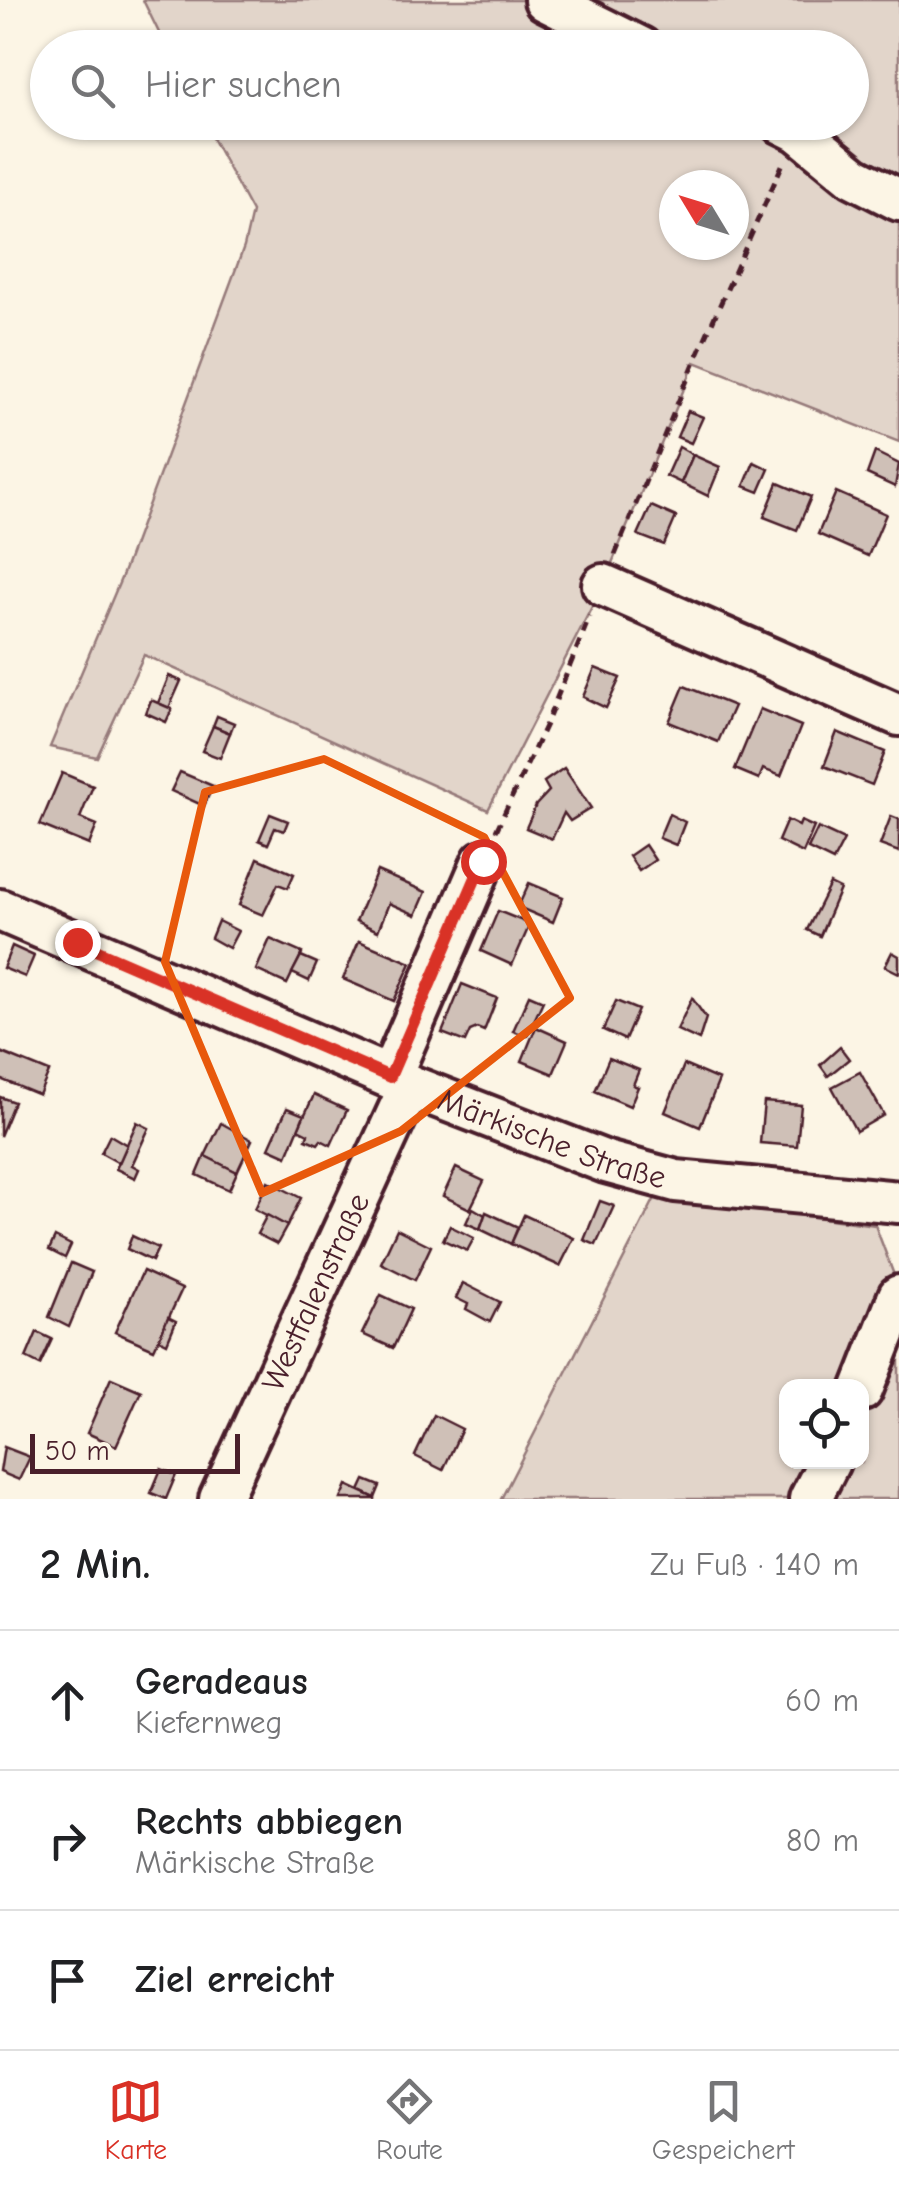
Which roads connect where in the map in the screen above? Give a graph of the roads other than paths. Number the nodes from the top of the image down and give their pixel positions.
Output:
1 (546, 0) edge
2 (606, 30) edge
3 (806, 140) edge
4 (899, 200) edge
5 (603, 585) road end
6 (899, 715) edge
7 (483, 861) dead end
8 (0, 910) edge
9 (400, 1081) junction
10 (899, 1202) edge
11 (899, 1296) edge
12 (866, 1379) edge
13 (825, 1469) edge
14 (220, 1499) edge
15 (810, 1499) edge

1 - 2 street
3 - 4 street
5 - 6 street
7 - 9 street, Westfalenstraße
8 - 9 street, Märkische Straße
9 - 10 street, Märkische Straße
9 - 14 street, Westfalenstraße
11 - 12 street
13 - 15 street

